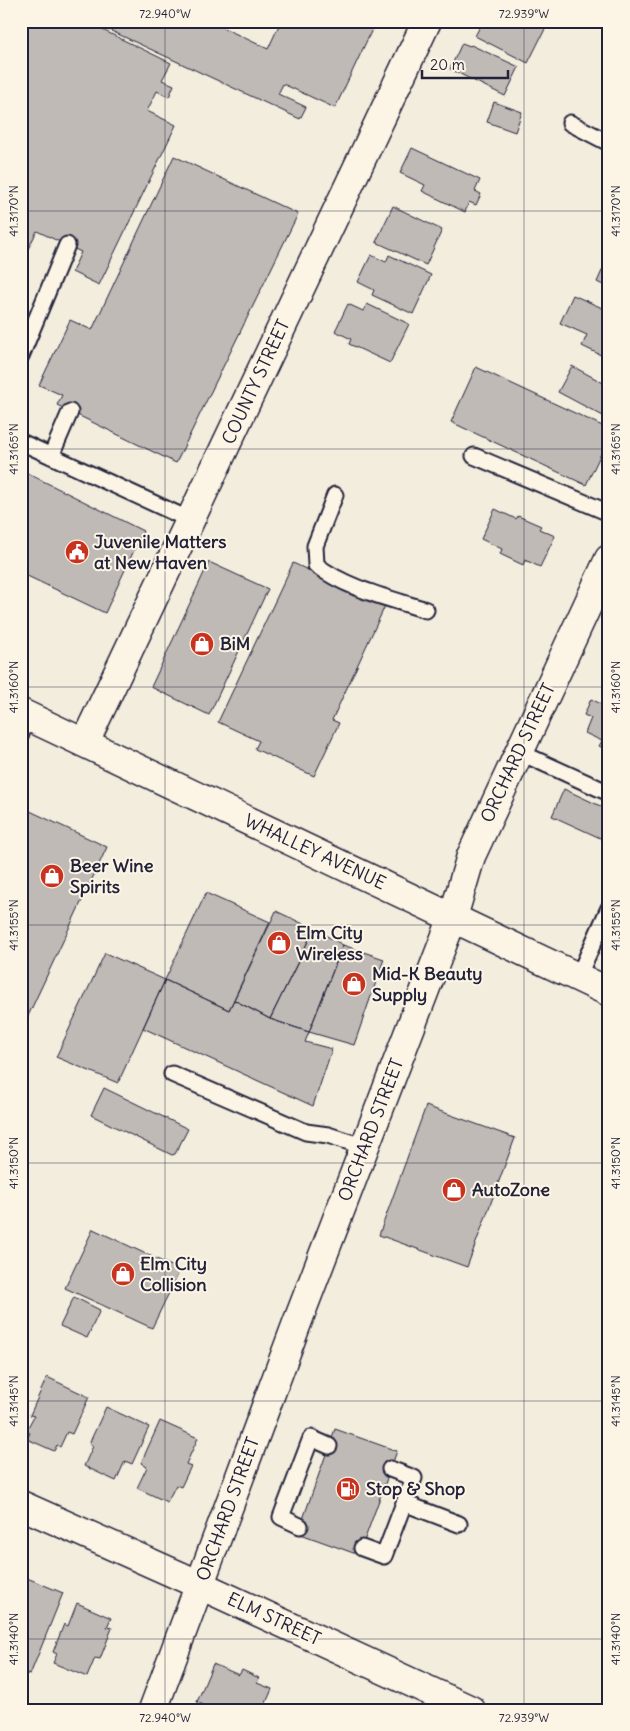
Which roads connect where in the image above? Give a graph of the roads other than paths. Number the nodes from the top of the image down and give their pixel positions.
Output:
1 (427, 21) edge
2 (570, 123) dead end
3 (609, 143) edge
4 (67, 246) dead end
5 (21, 356) edge
6 (70, 412) dead end
7 (21, 442) edge
8 (51, 456) junction
9 (474, 456) dead end
10 (336, 494) dead end
11 (609, 513) edge
12 (190, 520) junction
13 (609, 559) edge
14 (426, 610) dead end
15 (24, 721) edge
16 (85, 742) junction
17 (519, 752) junction
18 (609, 793) edge
19 (609, 908) edge
20 (453, 918) junction
21 (578, 978) junction
22 (609, 992) edge
23 (172, 1074) dead end
24 (365, 1146) junction
25 (329, 1446) dead end
26 (390, 1469) dead end
27 (404, 1503) junction
28 (21, 1505) edge
29 (459, 1524) dead end
30 (300, 1526) dead end
31 (362, 1548) dead end
32 (200, 1585) junction
33 (153, 1710) edge
34 (471, 1710) edge

1 - 12 main road, COUNTY STREET
2 - 3 lane
4 - 5 lane
6 - 8 lane
7 - 8 lane
8 - 12 lane
9 - 11 lane
10 - 14 lane
12 - 16 main road, COUNTY STREET
13 - 17 main road, ORCHARD STREET
15 - 16 main road, WHALLEY AVENUE
16 - 20 main road, WHALLEY AVENUE
17 - 18 lane
17 - 20 main road, ORCHARD STREET
19 - 21 lane
20 - 21 main road, WHALLEY AVENUE
20 - 24 main road, ORCHARD STREET
21 - 22 main road, WHALLEY AVENUE
23 - 24 lane
24 - 32 main road, ORCHARD STREET
25 - 30 lane
26 - 27 lane
27 - 29 lane
27 - 31 lane
28 - 32 main road, ELM STREET
32 - 33 main road, ORCHARD STREET
32 - 34 main road, ELM STREET

